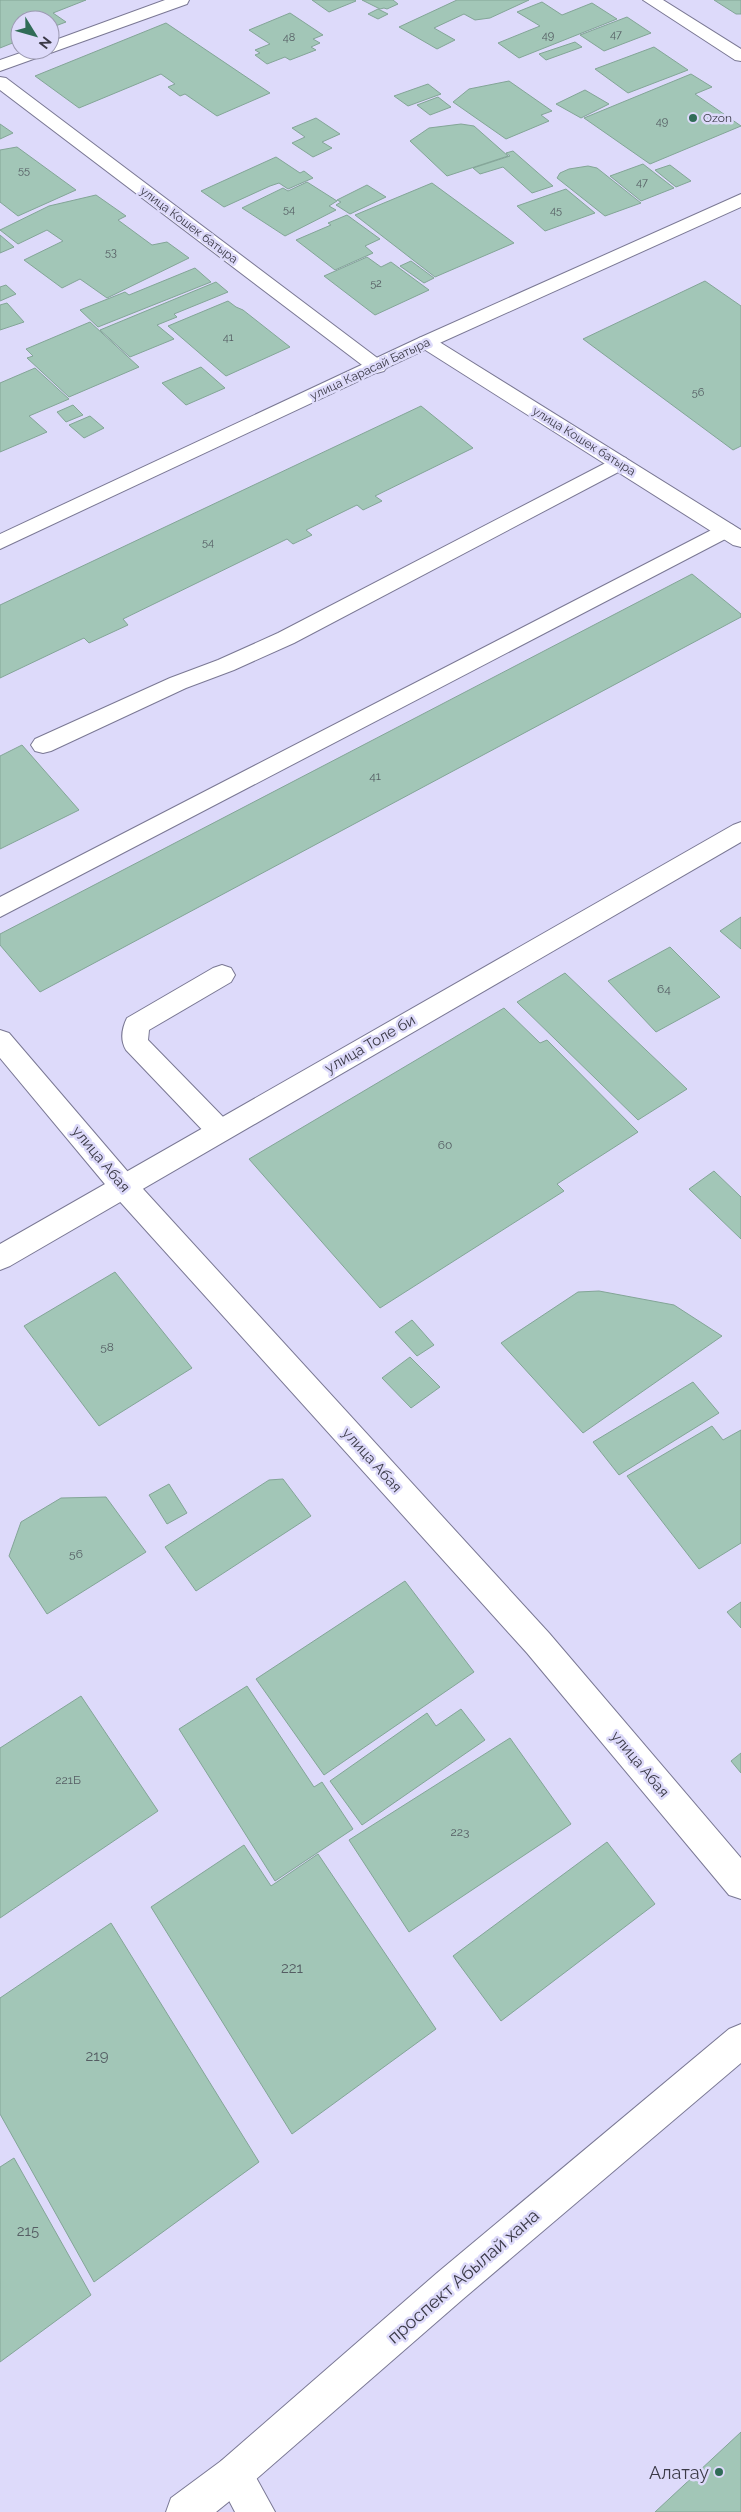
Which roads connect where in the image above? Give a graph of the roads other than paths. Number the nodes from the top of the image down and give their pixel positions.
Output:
1 (181, 0) edge
2 (652, 0) edge
3 (60, 44) edge
4 (741, 56) edge
5 (17, 60) edge
6 (0, 66) edge
7 (0, 82) edge
8 (741, 200) edge
9 (426, 342) junction
10 (377, 367) junction
11 (619, 463) junction
12 (733, 535) edge
13 (0, 542) edge
14 (44, 745) dead end
15 (741, 831) edge
16 (0, 908) edge
17 (222, 974) dead end
18 (0, 1040) edge
19 (219, 1130) junction
20 (124, 1187) junction
21 (0, 1258) edge
22 (741, 1883) edge
23 (741, 2041) edge
24 (234, 2474) junction
25 (185, 2512) edge
26 (256, 2512) edge

1 - 3 street
2 - 4 street
5 - 6 street
7 - 10 street, улица Кошек батыра
8 - 9 street, улица Карасай Батыра
9 - 10 street, улица Карасай Батыра
9 - 11 street, улица Кошек батыра
10 - 13 street, улица Карасай Батыра
11 - 12 street, улица Кошек батыра
11 - 14 street
12 - 16 street
15 - 19 street, улица Толе би
17 - 19 street
18 - 20 street, улица Абая
19 - 20 street, улица Толе би
20 - 21 street, улица Толе би
20 - 22 street, улица Абая
23 - 24 street, проспект Абылай хана
24 - 25 street, проспект Абылай хана
24 - 26 street

